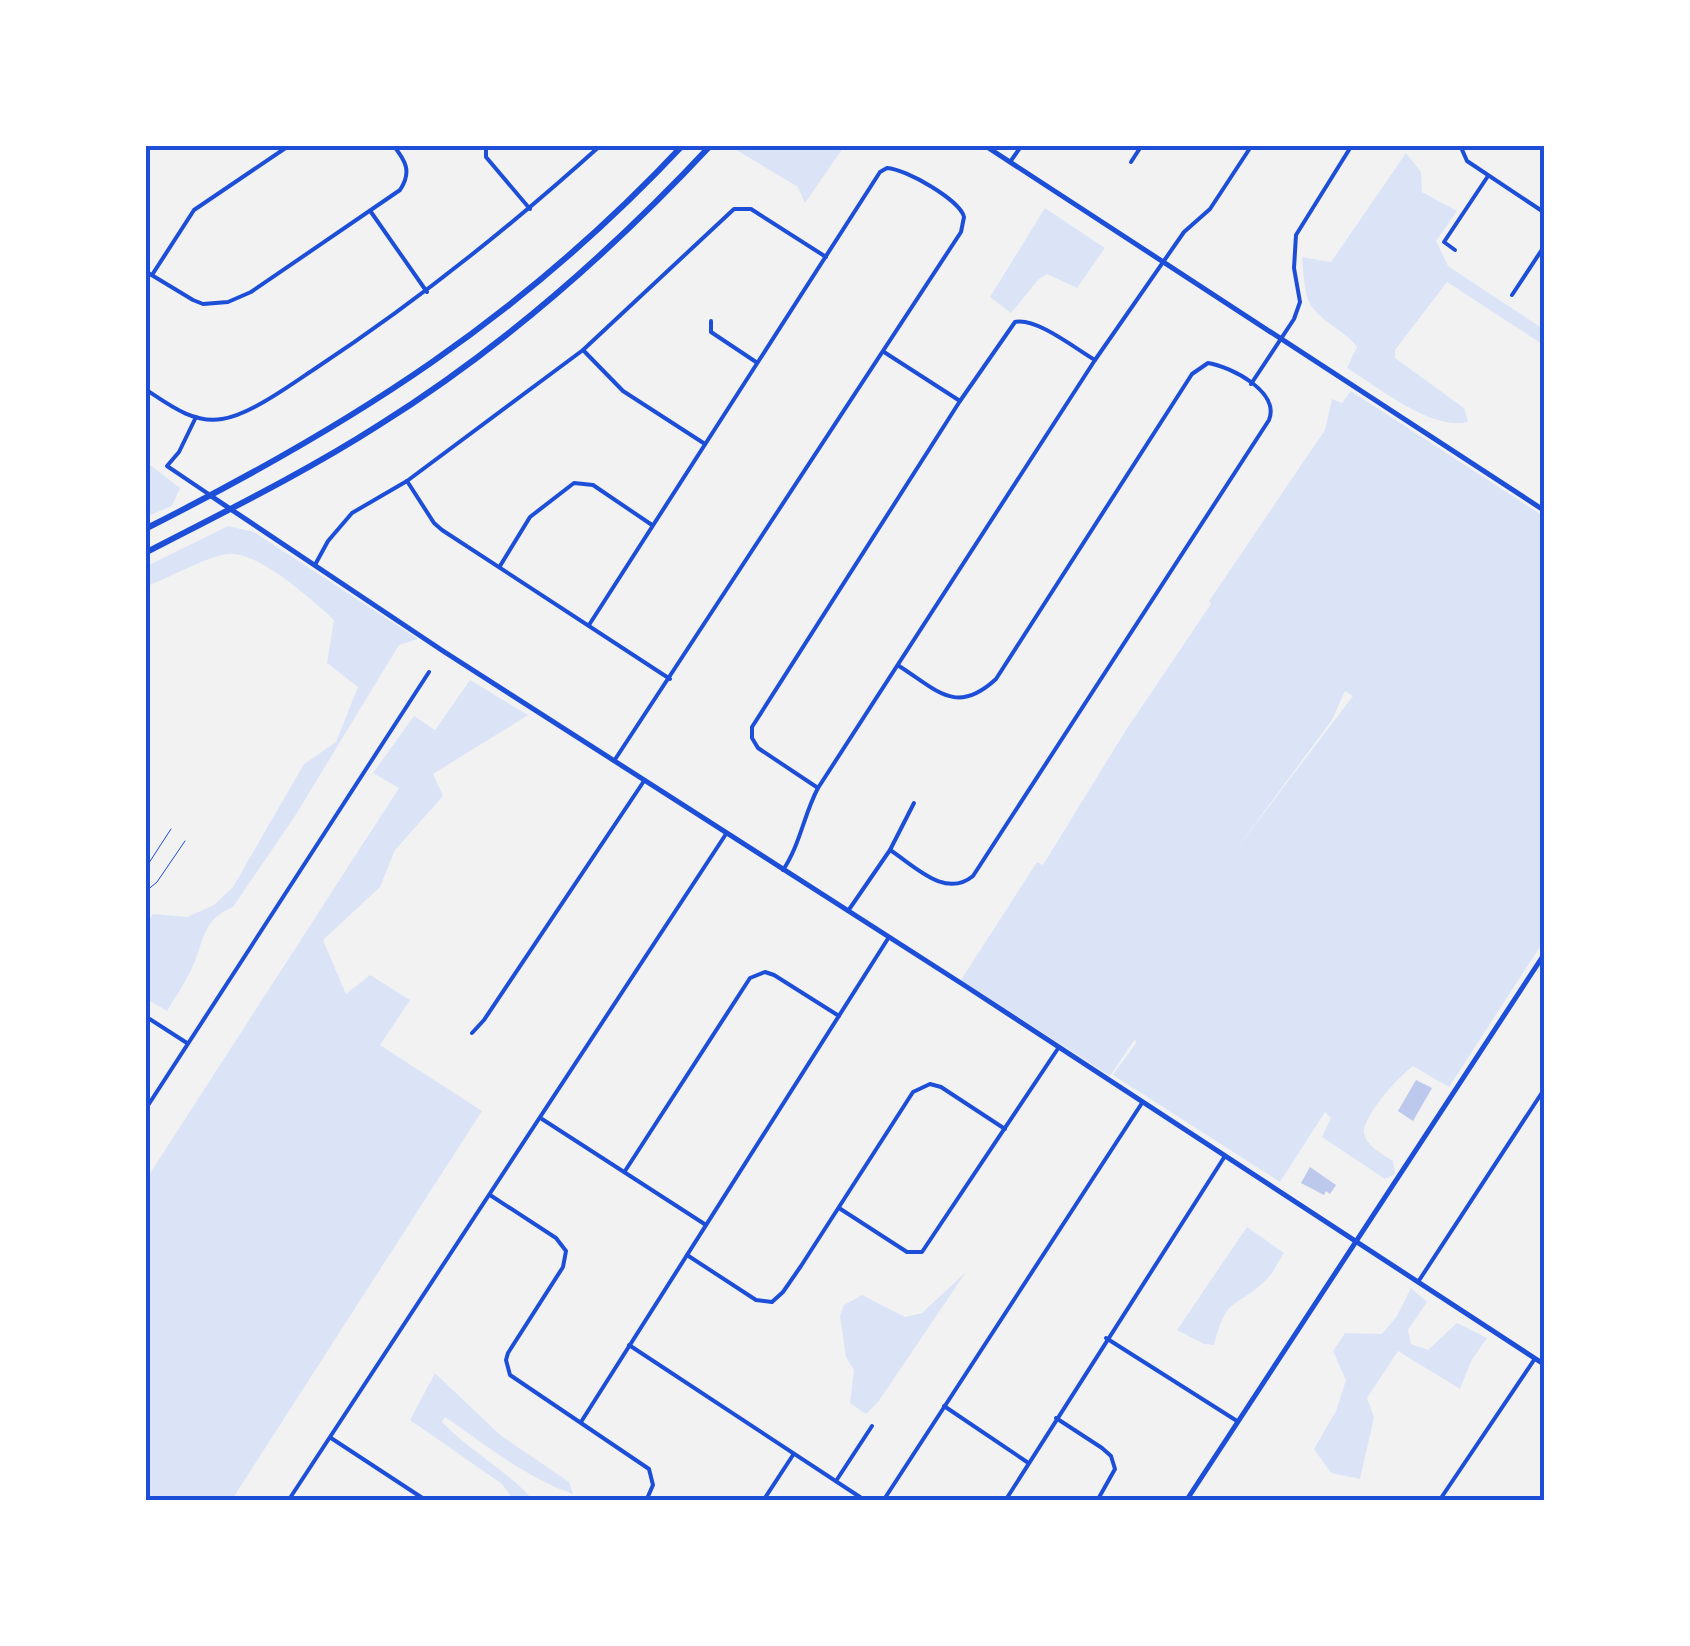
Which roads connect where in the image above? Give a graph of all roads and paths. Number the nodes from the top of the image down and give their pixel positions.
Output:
1 (290, 145) edge
2 (393, 145) edge
3 (486, 145) edge
4 (600, 145) edge
5 (683, 145) edge
6 (710, 145) edge
7 (1022, 145) edge
8 (1142, 145) edge
9 (1252, 145) edge
10 (1352, 145) edge
11 (1460, 145) edge
12 (986, 146) edge
13 (1010, 162) junction
14 (1131, 162) dead end
15 (1488, 176) junction
16 (530, 209) junction
17 (371, 212) junction
18 (1545, 213) edge
19 (1545, 245) edge
20 (1455, 250) dead end
21 (826, 257) junction
22 (1164, 263) junction
23 (145, 271) edge
24 (152, 275) junction
25 (427, 292) junction
26 (1512, 294) dead end
27 (711, 322) dead end
28 (1280, 339) junction
29 (584, 350) junction
30 (884, 352) junction
31 (1095, 360) junction
32 (756, 362) junction
33 (1251, 384) junction
34 (145, 389) edge
35 (960, 401) junction
36 (196, 417) junction
37 (705, 444) junction
38 (407, 481) junction
39 (211, 496) junction
40 (232, 509) junction
41 (1545, 511) edge
42 (652, 525) junction
43 (145, 529) edge
44 (145, 553) edge
45 (316, 563) junction
46 (500, 566) junction
47 (588, 625) junction
48 (899, 666) junction
49 (429, 672) dead end
50 (670, 679) junction
51 (614, 761) junction
52 (644, 781) junction
53 (818, 788) junction
54 (914, 803) dead end
55 (171, 828) dead end
56 (726, 834) junction
57 (186, 842) dead end
58 (890, 850) junction
59 (145, 870) edge
60 (783, 870) junction
61 (145, 892) edge
62 (848, 911) junction
63 (889, 936) junction
64 (1545, 954) edge
65 (145, 1016) edge
66 (839, 1016) junction
67 (472, 1033) dead end
68 (188, 1044) junction
69 (1059, 1047) junction
70 (1545, 1088) edge
71 (1142, 1103) junction
72 (145, 1110) edge
73 (541, 1118) junction
74 (1006, 1129) junction
75 (1225, 1156) junction
76 (625, 1172) junction
77 (490, 1195) junction
78 (839, 1208) junction
79 (706, 1225) junction
80 (1356, 1241) junction
81 (687, 1254) junction
82 (1418, 1282) junction
83 (1106, 1338) junction
84 (629, 1346) junction
85 (1534, 1359) junction
86 (1545, 1365) edge
87 (944, 1406) junction
88 (1056, 1418) junction
89 (581, 1422) junction
90 (1238, 1422) junction
91 (872, 1426) dead end
92 (331, 1438) junction
93 (794, 1454) junction
94 (1028, 1463) junction
95 (836, 1482) junction
96 (413, 1492) junction
97 (288, 1501) edge
98 (408, 1501) edge
99 (428, 1501) edge
100 (646, 1501) edge
101 (763, 1501) edge
102 (866, 1501) edge
103 (883, 1501) edge
104 (1005, 1501) edge
105 (1098, 1501) edge
106 (1186, 1501) edge
107 (1438, 1501) edge

1 - 24 street
2 - 17 street
3 - 16 street
4 - 16 street
5 - 39 main road
6 - 40 main road
7 - 13 street
8 - 14 street
9 - 22 street
10 - 28 street
11 - 15 street
12 - 13 street
13 - 22 street
15 - 18 street
15 - 20 street
16 - 25 street
17 - 24 street
17 - 25 street
19 - 26 street
21 - 29 street
21 - 30 street
21 - 32 street
22 - 28 street
22 - 31 street
23 - 24 street
25 - 36 street
27 - 32 street
28 - 33 street
28 - 41 street
29 - 37 street
29 - 38 street
30 - 35 street
30 - 50 street
31 - 35 street
31 - 48 street
32 - 37 street
33 - 48 street
33 - 58 street
34 - 36 street
35 - 53 street
36 - 39 street
37 - 42 street
38 - 45 street
38 - 46 street
39 - 40 street
39 - 43 main road
40 - 44 main road
40 - 45 street
42 - 46 street
42 - 47 street
45 - 51 street
46 - 47 street
47 - 50 street
48 - 53 street
49 - 68 street
50 - 51 street
51 - 52 street
52 - 56 street
52 - 67 street
53 - 60 street
54 - 58 street
55 - 59 lane
56 - 60 street
56 - 73 street
57 - 61 lane
58 - 62 street
60 - 62 street
62 - 63 street
63 - 66 street
63 - 69 street
64 - 80 street
65 - 68 street
66 - 76 street
66 - 79 street
68 - 72 street
69 - 71 street
69 - 74 street
70 - 82 street
71 - 75 street
71 - 87 street
73 - 76 street
73 - 77 street
74 - 78 street
74 - 78 street
75 - 80 street
75 - 83 street
76 - 79 street
77 - 89 street
77 - 92 street
78 - 81 street
79 - 81 street
80 - 82 street
80 - 90 street
81 - 84 street
82 - 85 street
83 - 88 street
83 - 90 street
84 - 89 street
84 - 93 street
85 - 86 street
85 - 107 street
87 - 94 street
87 - 103 street
88 - 94 street
88 - 105 street
89 - 100 street
90 - 106 street
91 - 95 street
92 - 96 street
92 - 97 street
93 - 95 street
93 - 101 street
94 - 104 street
95 - 102 street
96 - 98 street
96 - 99 street

